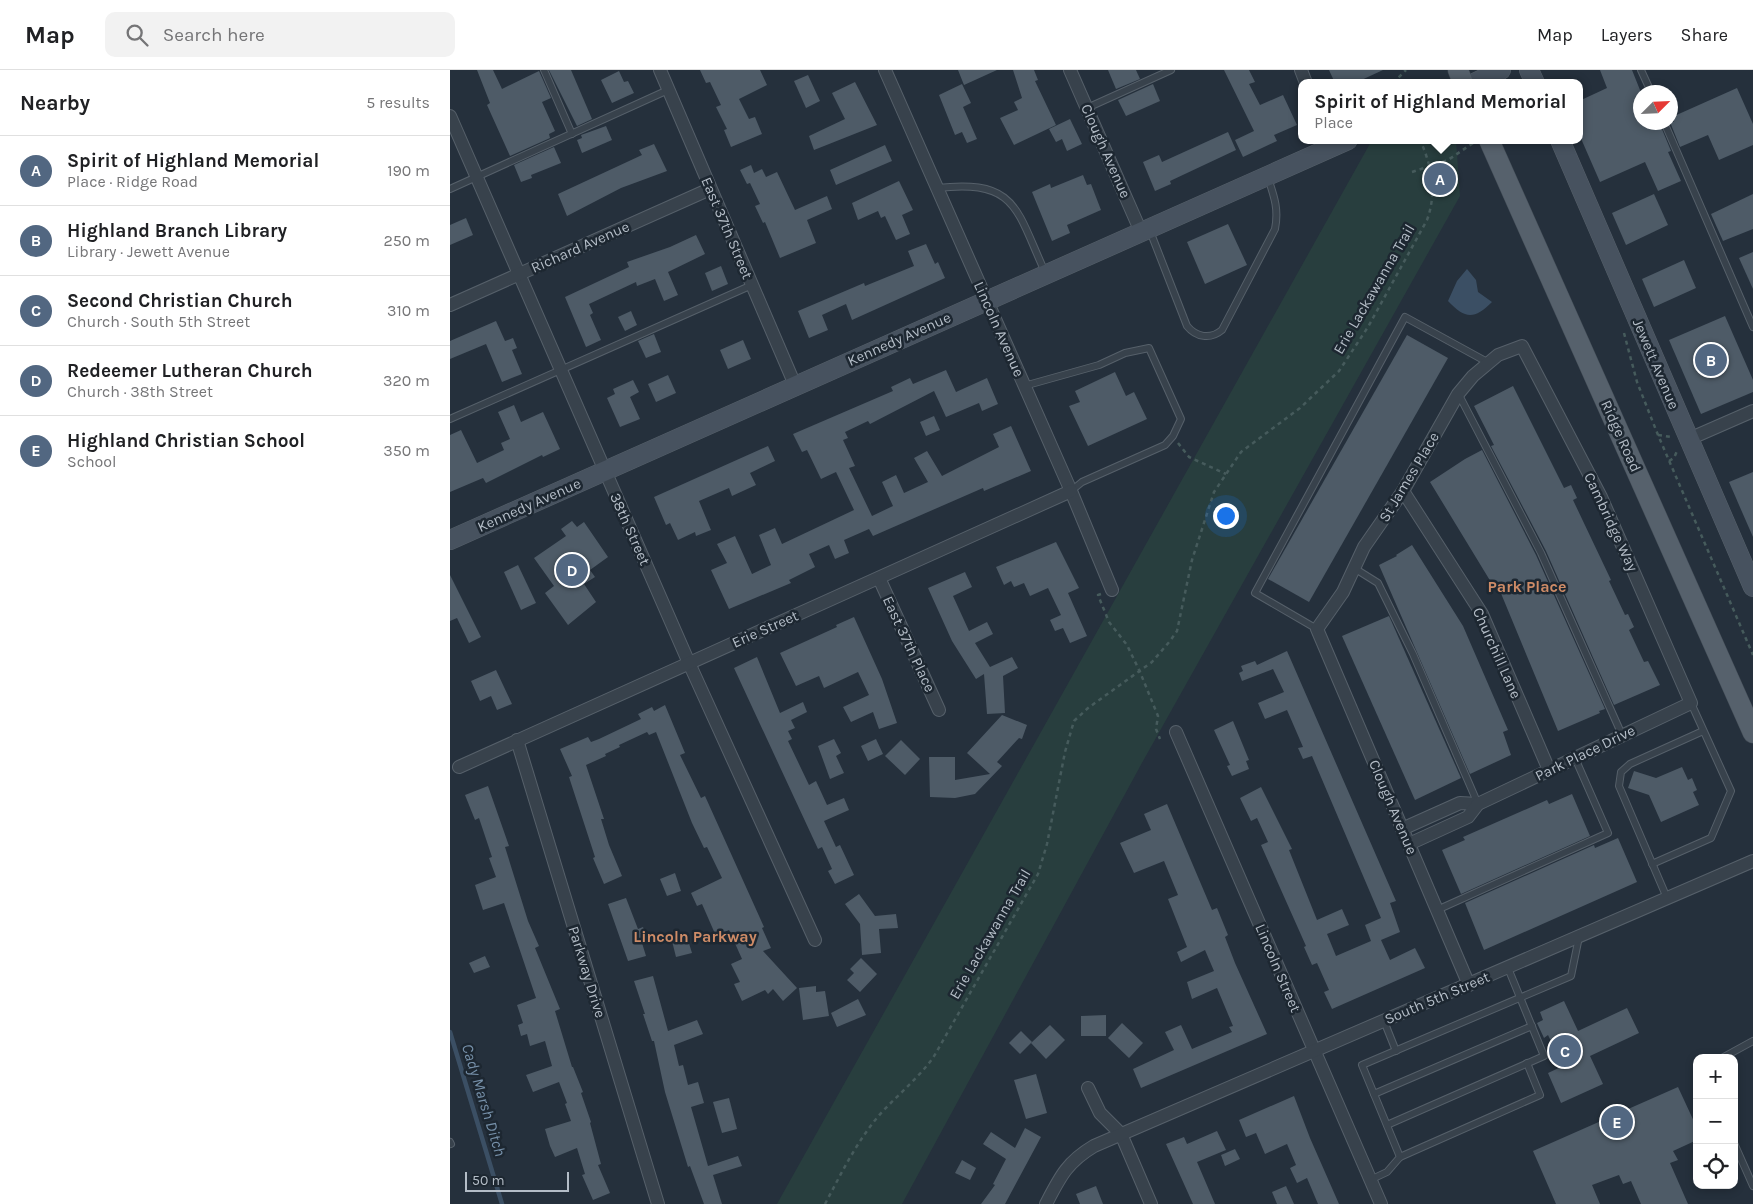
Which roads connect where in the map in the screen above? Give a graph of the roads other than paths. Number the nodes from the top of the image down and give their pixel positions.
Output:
1 (544, 70) edge
2 (660, 70) edge
3 (885, 70) edge
4 (1070, 70) edge
5 (1171, 70) edge
6 (1501, 70) edge
7 (1641, 70) edge
8 (1482, 79) edge
9 (1648, 85) edge
10 (668, 90) junction
11 (1087, 108) junction
12 (450, 116) edge
13 (1667, 130) edge
14 (572, 134) junction
15 (1334, 144) edge
16 (1490, 144) edge
17 (1562, 144) edge
18 (1267, 176) junction
19 (477, 177) junction
20 (937, 188) junction
21 (450, 189) edge
22 (710, 189) junction
23 (1145, 230) junction
24 (519, 274) junction
25 (1046, 274) junction
26 (752, 285) junction
27 (986, 300) junction
28 (450, 305) edge
29 (1753, 327) edge
30 (1522, 346) joint
31 (1488, 363) junction
32 (561, 370) junction
33 (795, 385) junction
34 (1024, 386) junction
35 (1458, 394) junction
36 (1753, 411) edge
37 (450, 419) edge
38 (1679, 441) junction
39 (605, 471) junction
40 (1071, 491) junction
41 (1403, 492) junction
42 (450, 540) edge
43 (1354, 568) junction
44 (879, 578) junction
45 (1753, 587) edge
46 (1112, 590) road end
47 (1317, 629) junction
48 (689, 663) junction
49 (1691, 702) junction
50 (940, 710) dead end
51 (1704, 731) junction
52 (1176, 732) dead end
53 (1753, 733) edge
54 (1622, 735) junction
55 (517, 740) junction
56 (1574, 758) junction
57 (459, 767) dead end
58 (1549, 770) junction
59 (1478, 804) junction
60 (1402, 829) junction
61 (1409, 844) junction
62 (1753, 861) edge
63 (1652, 864) junction
64 (1667, 898) junction
65 (1437, 910) junction
66 (1579, 937) junction
67 (815, 940) dead end
68 (1508, 968) junction
69 (1469, 985) junction
70 (1520, 998) junction
71 (1384, 1021) junction
72 (1532, 1026) junction
73 (1753, 1041) edge
74 (1396, 1050) junction
75 (1314, 1051) junction
76 (1729, 1054) edge
77 (1527, 1063) junction
78 (1088, 1088) dead end
79 (1374, 1094) junction
80 (1387, 1124) junction
81 (1121, 1134) junction
82 (1734, 1144) edge
83 (1400, 1157) junction
84 (1370, 1180) junction
85 (1753, 1186) edge
86 (658, 1204) edge
87 (1046, 1204) edge
88 (1151, 1204) edge
89 (1381, 1204) edge

1 - 14 lane
2 - 10 street, East 37th Street
3 - 20 street, Lincoln Avenue
4 - 11 street, Clough Avenue
5 - 11 lane
6 - 8 street
7 - 9 lane
10 - 14 lane
10 - 22 street, East 37th Street
11 - 23 street, Clough Avenue
12 - 19 street, 38th Street
13 - 29 lane
14 - 19 lane
15 - 18 street, Kennedy Avenue
16 - 53 main road, Ridge Road
17 - 38 street, Jewett Avenue
18 - 23 street, Kennedy Avenue
18 - 23 lane
19 - 21 lane
19 - 24 street, 38th Street
20 - 25 lane
20 - 27 street, Lincoln Avenue
22 - 24 street, Richard Avenue
22 - 26 street, East 37th Street
23 - 25 street, Kennedy Avenue
24 - 28 street, Richard Avenue
24 - 32 street, 38th Street
25 - 27 street, Kennedy Avenue
26 - 32 lane
26 - 33 street, East 37th Street
27 - 33 street, Kennedy Avenue
27 - 34 street, Lincoln Avenue
30 - 31 street, St James Place
30 - 49 street, Cambridge Way
31 - 35 street, St James Place
31 - 47 lane
32 - 37 lane
32 - 39 street, 38th Street
33 - 39 street, Kennedy Avenue
34 - 40 street, Lincoln Avenue
34 - 40 lane
35 - 41 street, St James Place
35 - 54 lane
36 - 38 street
38 - 45 street, Jewett Avenue
39 - 42 street, Kennedy Avenue
39 - 48 street, 38th Street
40 - 44 street, Erie Street
40 - 46 street, Lincoln Avenue
41 - 43 street, St James Place
41 - 58 street, Churchill Lane
43 - 47 street, St James Place
43 - 59 lane
44 - 48 street, Erie Street
44 - 50 street, East 37th Place
47 - 60 street, Clough Avenue
48 - 55 street, Erie Street
48 - 67 street, 38th Street
49 - 51 lane
49 - 54 street, Park Place Drive
51 - 63 lane
51 - 63 lane
52 - 75 street, Lincoln Street
54 - 56 street, Park Place Drive
55 - 57 street, Erie Street
55 - 86 street, Parkway Drive
56 - 58 street, Park Place Drive
56 - 65 lane
58 - 59 street, Park Place Drive
59 - 60 street, Park Place Drive
59 - 61 street, Park Place Drive
60 - 61 street, Clough Avenue
61 - 65 street, Clough Avenue
62 - 64 street, South 5th Street
63 - 64 lane
64 - 66 street, South 5th Street
65 - 69 street, Clough Avenue
66 - 68 street, South 5th Street
66 - 70 lane
68 - 69 street, South 5th Street
68 - 70 lane
69 - 71 street, South 5th Street
70 - 72 lane
70 - 74 lane
71 - 74 lane
71 - 75 street, South 5th Street
72 - 77 lane
72 - 79 lane
73 - 76 lane
74 - 79 lane
75 - 81 street, South 5th Street
75 - 84 street, Lincoln Street
77 - 80 lane
77 - 83 lane
78 - 81 street
79 - 80 lane
80 - 83 lane
81 - 87 street, South 5th Street
81 - 88 street
82 - 85 lane
83 - 84 lane
84 - 89 street, Lincoln Street

